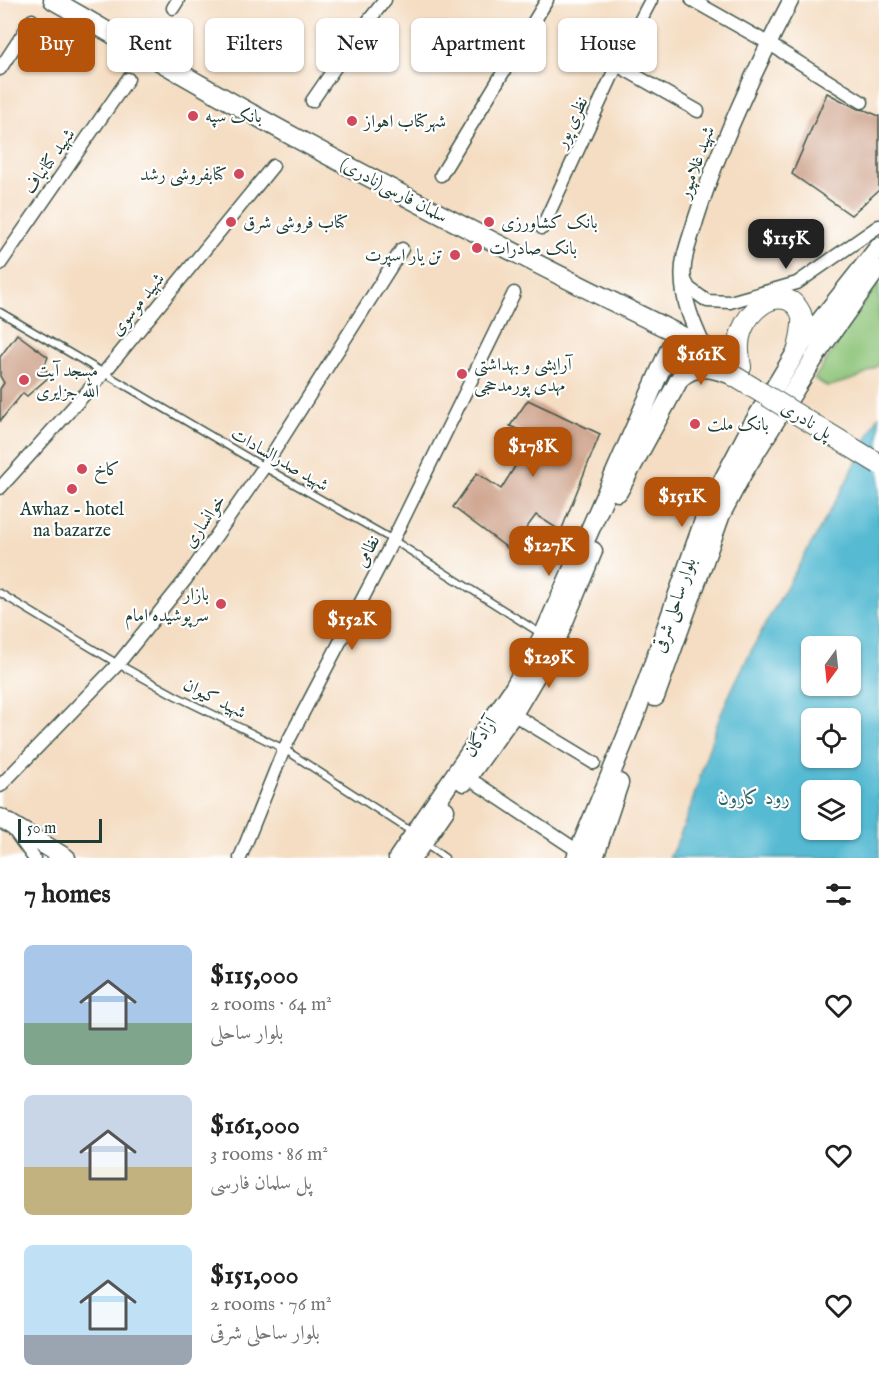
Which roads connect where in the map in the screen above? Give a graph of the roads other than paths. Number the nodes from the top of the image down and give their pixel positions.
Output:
1 (53, 0) edge
2 (385, 0) edge
3 (548, 0) edge
4 (651, 0) edge
5 (692, 0) edge
6 (790, 0) edge
7 (642, 18) edge
8 (18, 41) edge
9 (768, 43) junction
10 (0, 69) edge
11 (614, 72) edge
12 (629, 72) edge
13 (128, 79) dead end
14 (312, 101) dead end
15 (862, 102) dead end
16 (698, 111) dead end
17 (273, 166) dead end
18 (441, 175) dead end
19 (879, 226) edge
20 (542, 228) dead end
21 (879, 247) edge
22 (402, 249) dead end
23 (0, 264) edge
24 (879, 266) edge
25 (682, 276) junction
26 (514, 293) dead end
27 (0, 312) edge
28 (703, 346) junction
29 (798, 349) junction
30 (738, 371) junction
31 (103, 374) junction
32 (879, 453) edge
33 (879, 464) edge
34 (264, 467) junction
35 (0, 488) edge
36 (393, 540) junction
37 (0, 593) edge
38 (543, 636) junction
39 (118, 664) junction
40 (513, 714) junction
41 (284, 749) junction
42 (594, 763) dead end
43 (467, 777) junction
44 (0, 786) edge
45 (4, 821) edge
46 (419, 838) junction
47 (583, 856) edge
48 (34, 858) edge
49 (66, 858) edge
50 (240, 858) edge
51 (398, 858) edge
52 (412, 858) edge
53 (445, 858) edge

1 - 28 main road, سلمان فارسی(نادری)
2 - 14 street
3 - 18 street
4 - 7 street, نظری پور
5 - 9 street
6 - 9 street, شهید غلامپور
8 - 10 street
9 - 15 street
9 - 25 street, شهید غلامپور
11 - 20 street, نظری پور
12 - 16 street
13 - 23 street, شهید کتانباف
17 - 31 street, شهید موسوی
19 - 25 street
21 - 29 main road, بلوار ساحلی شرقی
22 - 34 street, خوانساری
24 - 47 main road, بلوار ساحلی شرقی
25 - 28 street, شهید غلامپور
26 - 36 street, نظامی
27 - 31 lane, شهید صدرالسادات
28 - 30 main road, سلمان فارسی(نادری)
28 - 38 main road, آزادگان
29 - 30 main road
29 - 47 main road, بلوار ساحلی شرقی
30 - 32 main road, پل نادری
30 - 33 main road, پل نادری, bridge
30 - 40 main road, آزادگان
31 - 34 lane, شهید صدرالسادات
31 - 35 street, شهید موسوی
34 - 36 lane, شهید صدرالسادات
34 - 39 street, خوانساری
36 - 38 lane, شهید صدرالسادات
36 - 41 street, نظامی
37 - 39 lane, شهید کیوان
38 - 46 main road, آزادگان
39 - 41 lane, شهید کیوان
39 - 44 street, خوانساری
40 - 42 street
40 - 43 main road, آزادگان
41 - 46 lane, شهید کیوان
41 - 50 street, نظامی
43 - 46 main road, آزادگان
43 - 47 street
45 - 48 street
45 - 49 main road
46 - 51 main road, آزادگان
46 - 52 main road, آزادگان
46 - 53 lane, شهید کیوان

